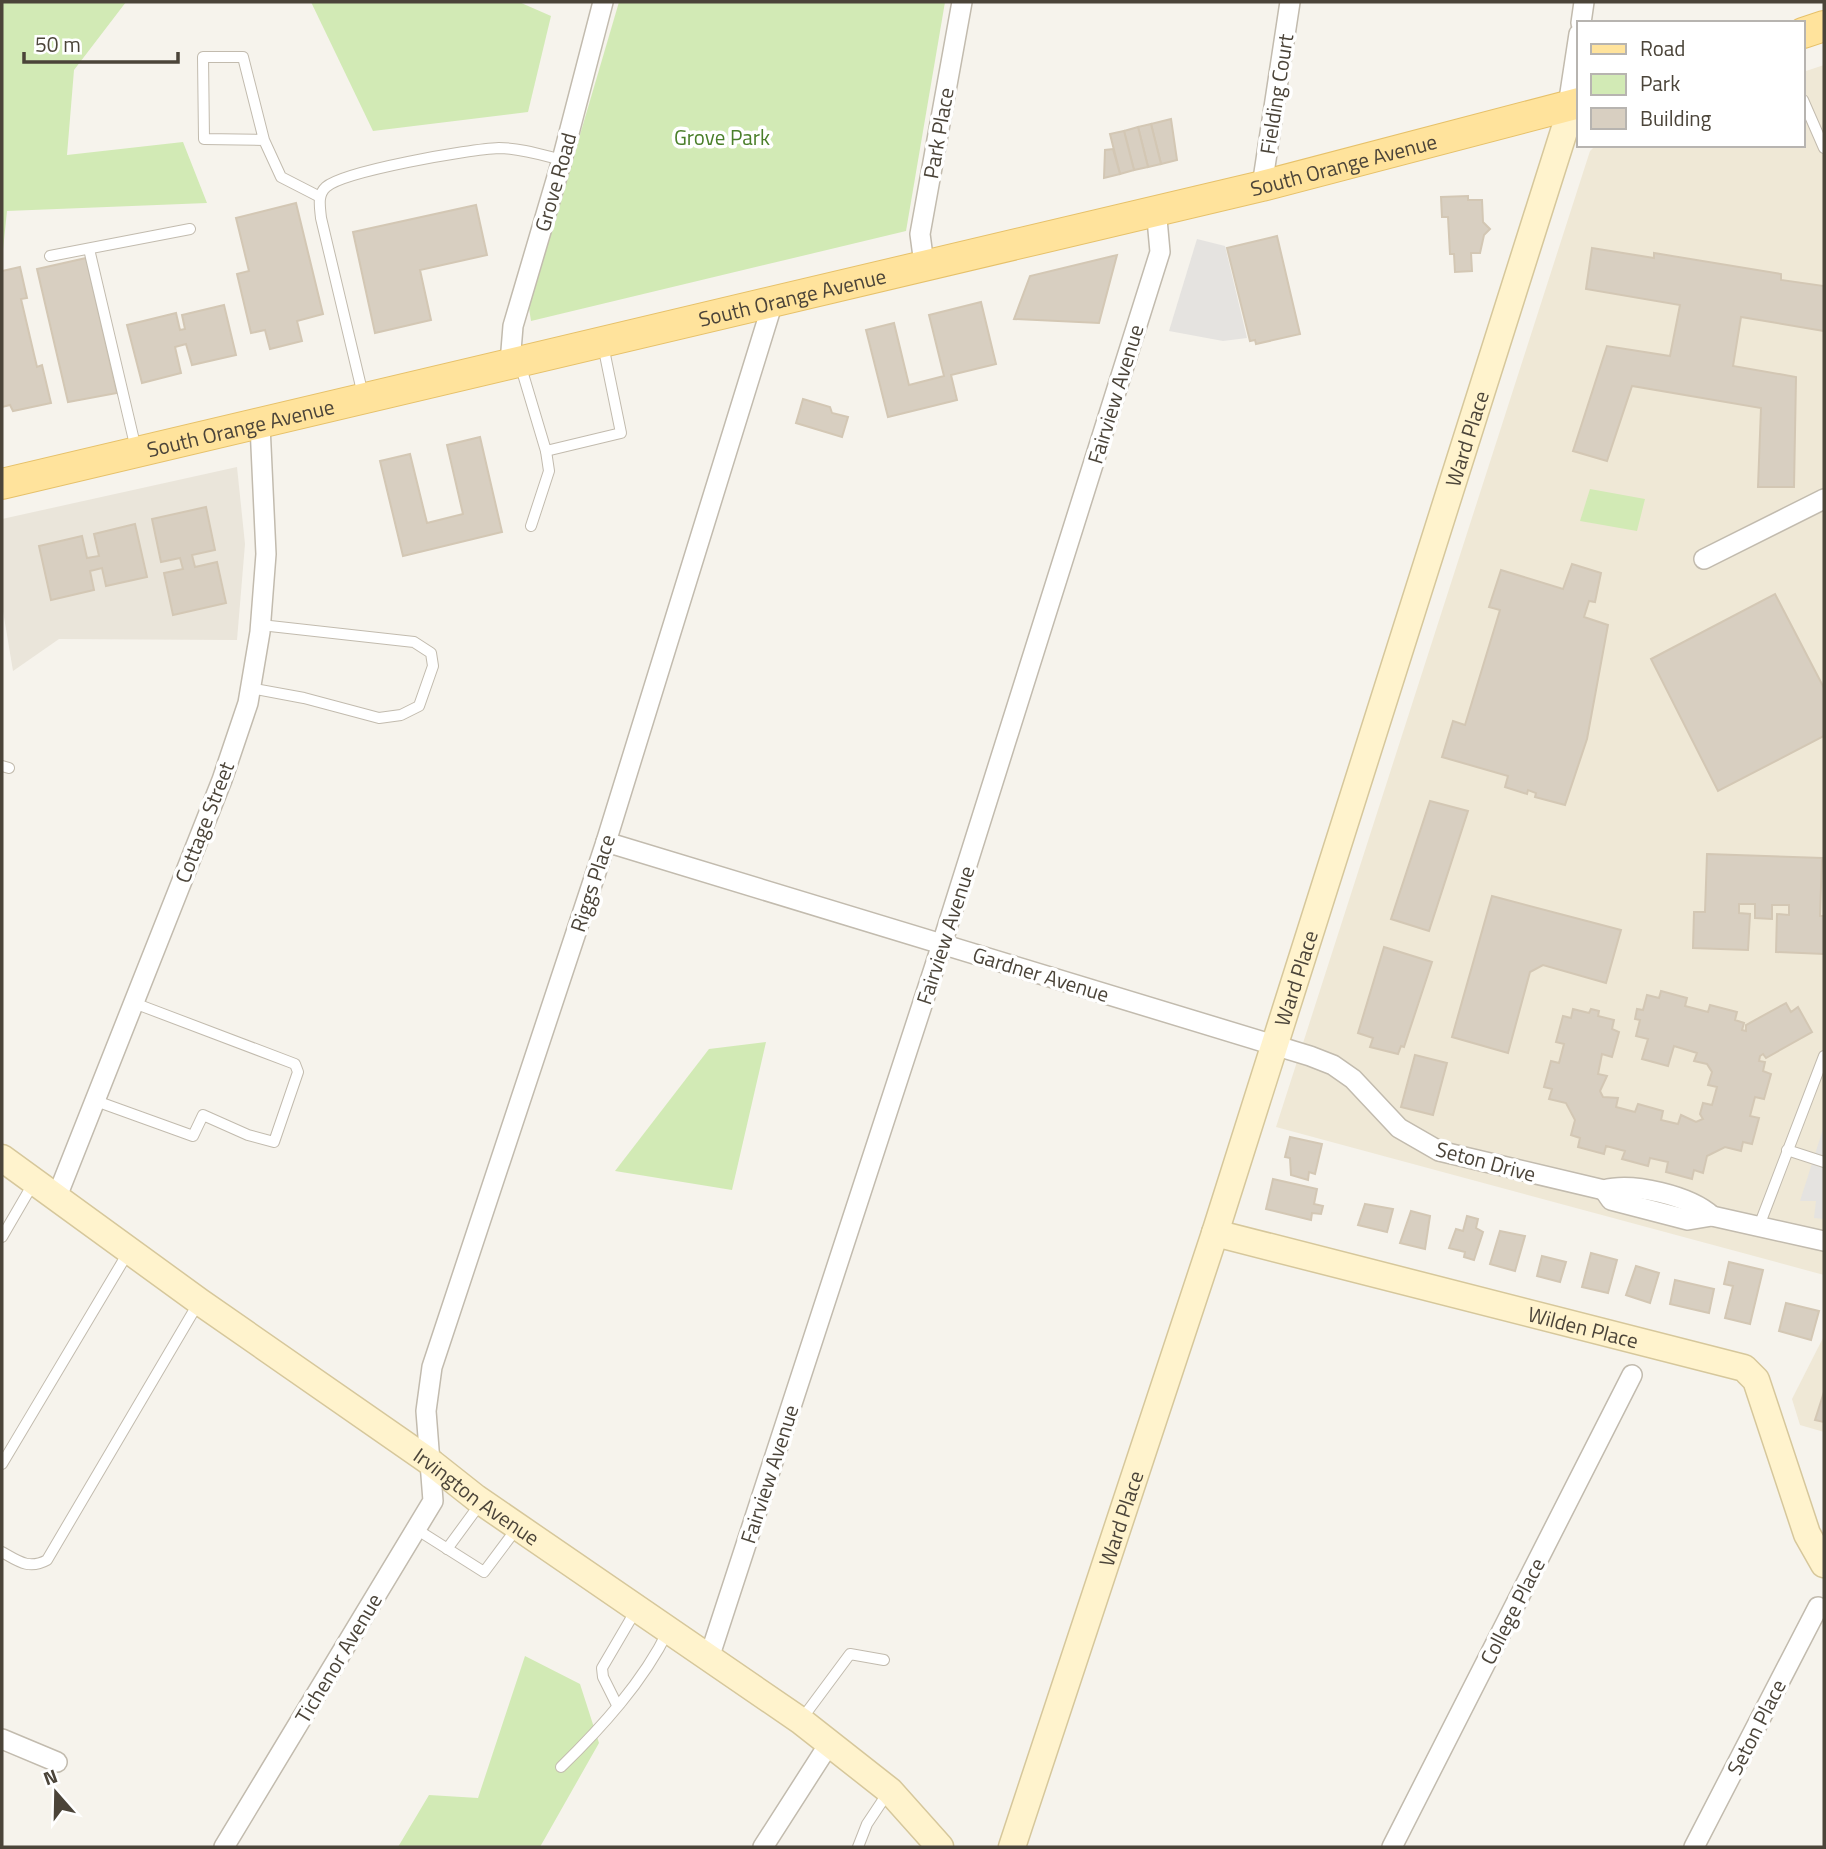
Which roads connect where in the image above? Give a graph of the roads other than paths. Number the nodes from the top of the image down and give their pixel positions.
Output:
1 (603, 2) edge
2 (962, 2) edge
3 (1290, 2) edge
4 (1584, 2) edge
5 (1581, 21) edge
6 (1824, 26) edge
7 (1805, 32) edge
8 (1577, 62) edge
9 (1574, 104) edge
10 (1805, 105) edge
11 (264, 140) junction
12 (1824, 148) edge
13 (562, 160) junction
14 (1262, 186) junction
15 (320, 197) junction
16 (1156, 208) junction
17 (190, 229) dead end
18 (89, 249) junction
19 (50, 256) dead end
20 (923, 264) junction
21 (773, 302) junction
22 (603, 341) junction
23 (515, 362) junction
24 (364, 398) junction
25 (260, 425) junction
26 (546, 451) junction
27 (136, 453) junction
28 (2, 484) edge
29 (1824, 499) edge
30 (531, 526) dead end
31 (1704, 559) dead end
32 (261, 625) junction
33 (250, 688) junction
34 (606, 842) junction
35 (942, 944) junction
36 (134, 1003) junction
37 (1275, 1045) junction
38 (1824, 1056) edge
39 (96, 1101) junction
40 (1787, 1150) junction
41 (2, 1158) edge
42 (1824, 1162) edge
43 (34, 1182) junction
44 (57, 1199) junction
45 (1759, 1226) junction
46 (1216, 1233) junction
47 (2, 1237) edge
48 (1824, 1241) edge
49 (129, 1250) junction
50 (200, 1302) junction
51 (1632, 1375) dead end
52 (2, 1464) edge
53 (433, 1464) junction
54 (481, 1502) junction
55 (517, 1526) junction
56 (416, 1529) junction
57 (447, 1549) junction
58 (2, 1552) edge
59 (1824, 1564) edge
60 (1818, 1607) dead end
61 (637, 1608) junction
62 (668, 1630) junction
63 (709, 1658) junction
64 (884, 1660) dead end
65 (617, 1705) junction
66 (801, 1721) junction
67 (2, 1739) edge
68 (829, 1744) junction
69 (57, 1762) dead end
70 (561, 1767) dead end
71 (890, 1791) junction
72 (225, 1847) edge
73 (763, 1847) edge
74 (858, 1847) edge
75 (940, 1847) edge
76 (1012, 1847) edge
77 (1392, 1847) edge
78 (1695, 1847) edge

1 - 13 street, Grove Road
2 - 20 street, Park Place
3 - 14 street, Fielding Court
4 - 5 street
6 - 7 main road
8 - 9 street
9 - 14 main road, South Orange Avenue
9 - 37 street, Ward Place
10 - 12 lane
11 - 11 lane
11 - 15 lane
13 - 15 lane
13 - 23 street, Grove Road
14 - 16 main road, South Orange Avenue
15 - 24 lane
16 - 20 main road, South Orange Avenue
16 - 35 street, Fairview Avenue
17 - 18 lane
18 - 19 lane
18 - 27 lane
20 - 21 main road, South Orange Avenue
21 - 22 main road, South Orange Avenue
21 - 34 street, Riggs Place
22 - 23 main road, South Orange Avenue
22 - 26 lane
23 - 24 main road, South Orange Avenue
23 - 26 lane
24 - 25 main road, South Orange Avenue
25 - 27 main road, South Orange Avenue
25 - 32 street, Cottage Street
26 - 30 lane
27 - 28 main road, South Orange Avenue
29 - 31 street
32 - 33 street, Cottage Street
32 - 33 lane
33 - 36 street, Cottage Street
34 - 35 street, Gardner Avenue
34 - 53 street, Riggs Place
35 - 37 street, Gardner Avenue
35 - 63 street, Fairview Avenue
36 - 39 street, Cottage Street
36 - 39 lane
37 - 45 street, Seton Drive
37 - 46 street, Ward Place
38 - 40 lane
39 - 44 street, Cottage Street
40 - 42 lane
40 - 45 lane
41 - 43 street, Irvington Avenue
43 - 44 street, Irvington Avenue
43 - 47 lane
44 - 49 street, Irvington Avenue
45 - 48 street, Seton Drive
46 - 59 street, Wilden Place
46 - 76 street, Ward Place
49 - 50 street, Irvington Avenue
49 - 52 lane
50 - 53 street, Irvington Avenue
50 - 58 lane
51 - 77 street, College Place
53 - 54 street, Irvington Avenue
53 - 56 street, Tichenor Avenue
54 - 55 street, Irvington Avenue
54 - 57 lane
55 - 57 lane
55 - 61 street, Irvington Avenue
56 - 57 lane
56 - 72 street, Tichenor Avenue
60 - 78 street, Seton Place
61 - 62 street, Irvington Avenue
61 - 65 lane
62 - 63 street, Irvington Avenue
62 - 65 lane
63 - 66 street, Irvington Avenue
64 - 66 lane
65 - 70 lane
66 - 68 street, Irvington Avenue
67 - 69 street
68 - 71 street, Irvington Avenue
68 - 73 street
71 - 74 lane
71 - 75 street, Irvington Avenue

